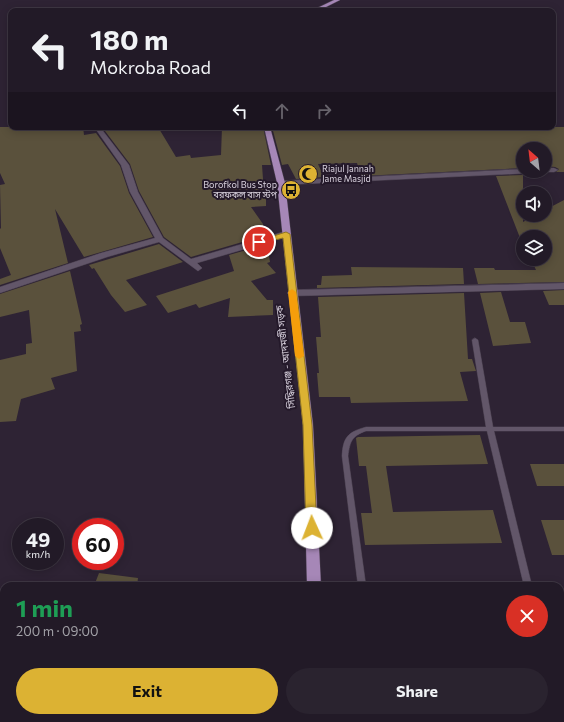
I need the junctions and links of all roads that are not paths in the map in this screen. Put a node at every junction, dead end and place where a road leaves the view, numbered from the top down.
1 (338, 0) edge
2 (321, 8) edge
3 (100, 130) edge
4 (268, 130) edge
5 (516, 172) edge
6 (281, 183) junction
7 (286, 234) junction
8 (160, 239) junction
9 (190, 262) junction
10 (198, 268) dead end
11 (0, 280) edge
12 (564, 286) edge
13 (2, 289) edge
14 (292, 293) junction
15 (475, 340) dead end
16 (564, 428) edge
17 (490, 429) junction
18 (314, 582) edge
19 (361, 582) edge
20 (527, 582) edge

1 - 2 main road
3 - 8 street
4 - 6 main road, সিদ্ধিরগঞ্জ - আদমজী সড়ক
5 - 6 street
6 - 7 main road, সিদ্ধিরগঞ্জ - আদমজী সড়ক
7 - 9 street
7 - 14 main road, সিদ্ধিরগঞ্জ - আদমজী সড়ক
8 - 9 street
8 - 13 street
9 - 10 street
11 - 13 street
12 - 14 street
14 - 18 main road, সিদ্ধিরগঞ্জ - আদমজী সড়ক
15 - 17 lane
16 - 17 lane
17 - 19 lane
17 - 20 lane

